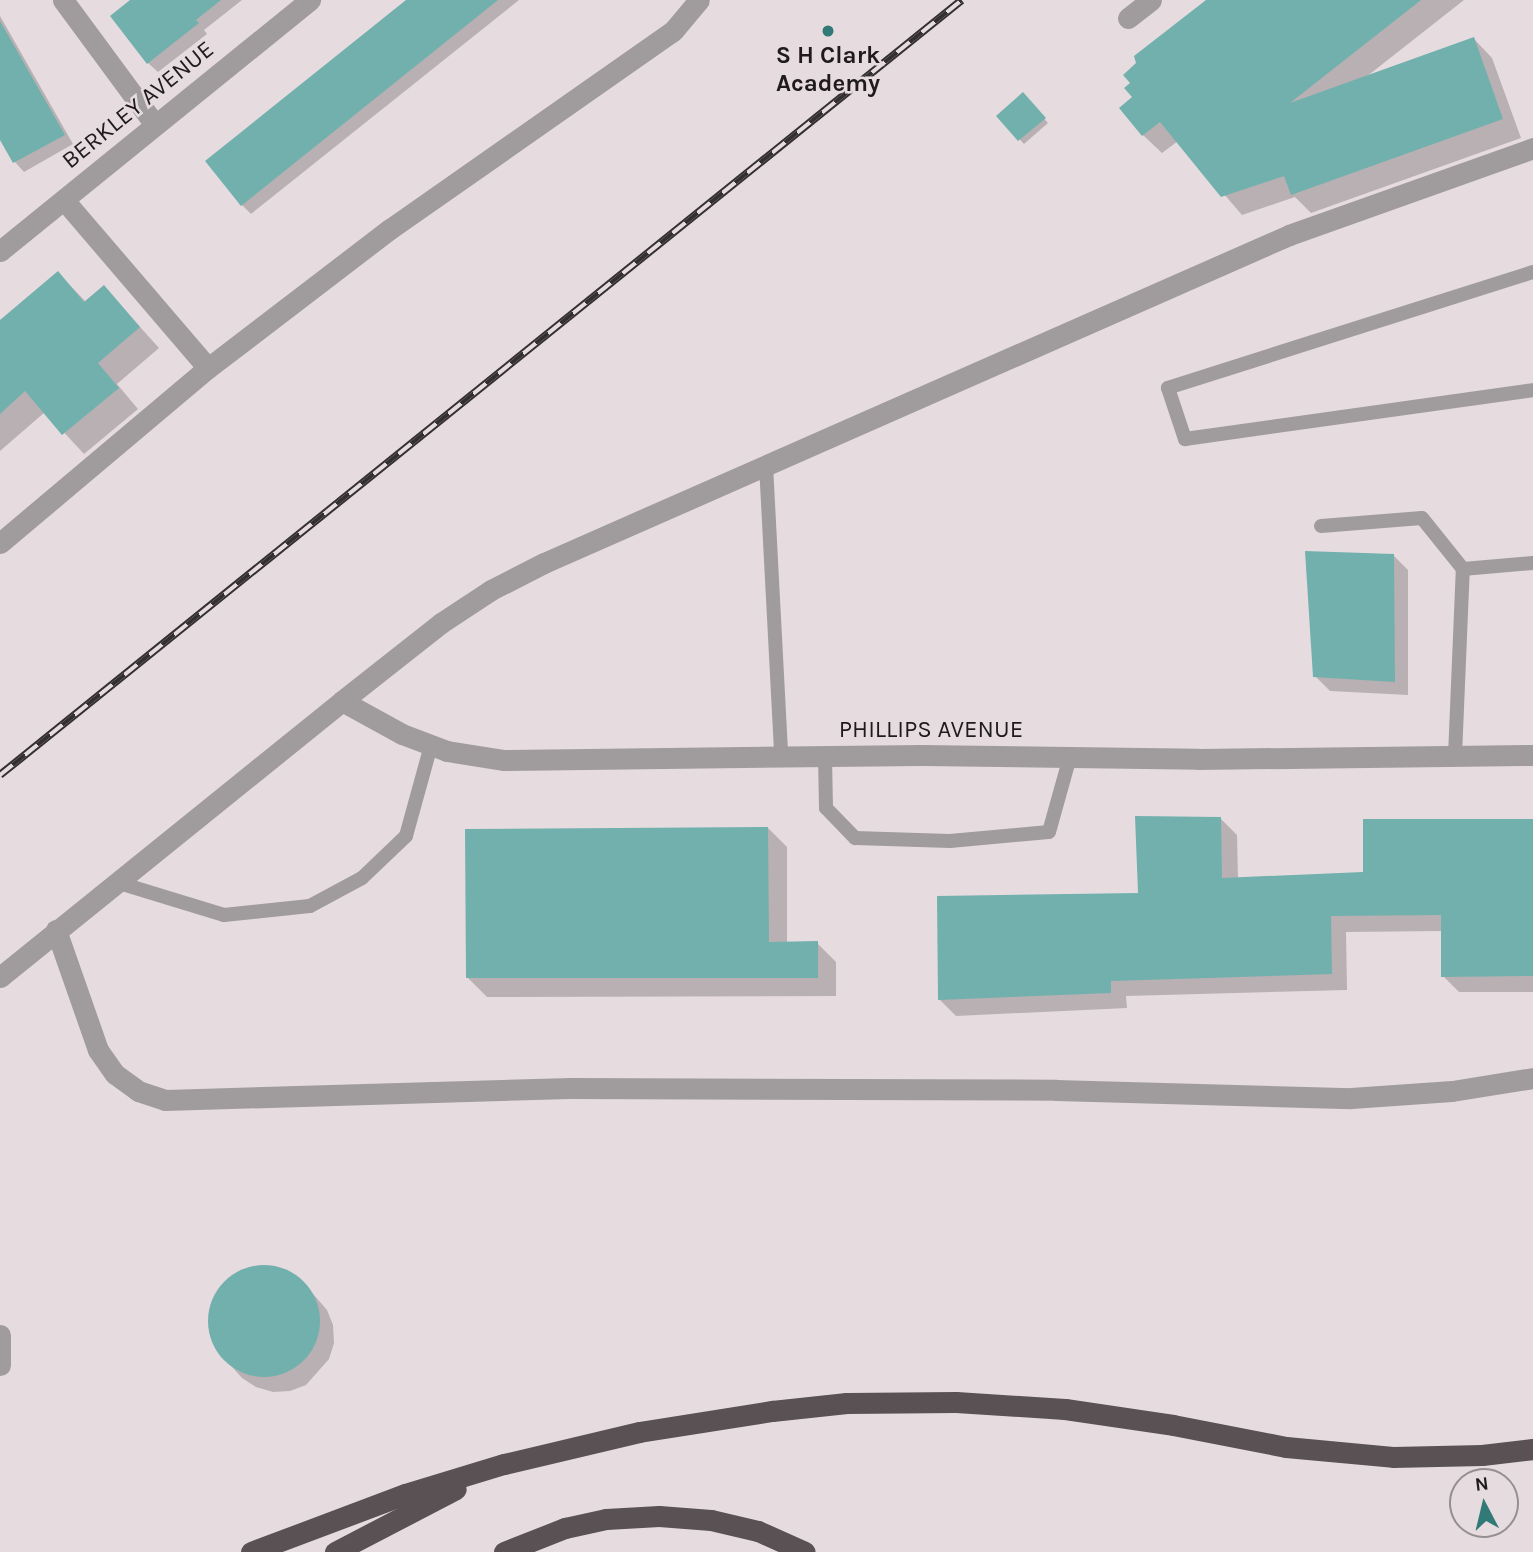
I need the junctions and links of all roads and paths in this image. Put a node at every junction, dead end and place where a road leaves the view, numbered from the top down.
1 (64, 0) edge
2 (310, 0) edge
3 (699, 0) edge
4 (1151, 0) edge
5 (1128, 18) dead end
6 (155, 125) junction
7 (1533, 148) edge
8 (64, 200) junction
9 (0, 251) edge
10 (1533, 272) edge
11 (208, 368) junction
12 (1533, 390) edge
13 (766, 465) junction
14 (1321, 526) dead end
15 (0, 543) edge
16 (1533, 563) edge
17 (1463, 569) junction
18 (342, 701) junction
19 (431, 745) junction
20 (1533, 755) edge
21 (781, 756) junction
22 (825, 756) junction
23 (1455, 756) junction
24 (1070, 757) junction
25 (116, 882) junction
26 (56, 930) junction
27 (0, 977) edge
28 (1533, 1078) edge
29 (0, 1335) edge
30 (0, 1366) edge
31 (1533, 1448) edge
32 (504, 1464) junction
33 (251, 1552) edge
34 (335, 1552) edge
35 (504, 1552) edge
36 (805, 1552) edge

1 - 6 street
2 - 6 street, BERKLEY AVENUE
3 - 11 street
4 - 5 street
6 - 8 street, BERKLEY AVENUE
7 - 13 street
8 - 9 street, BERKLEY AVENUE
8 - 11 street
10 - 12 lane
11 - 15 street
13 - 18 street
13 - 21 lane
14 - 17 lane
16 - 17 lane
17 - 23 lane
18 - 19 street, PHILLIPS AVENUE
18 - 25 street
19 - 21 street, PHILLIPS AVENUE
19 - 25 lane
20 - 23 street, PHILLIPS AVENUE
21 - 22 street, PHILLIPS AVENUE
22 - 24 street, PHILLIPS AVENUE
22 - 24 lane
23 - 24 street, PHILLIPS AVENUE
25 - 26 street
26 - 27 street
26 - 28 street
29 - 30 street
31 - 32 highway
32 - 33 highway
32 - 34 highway
35 - 36 highway

